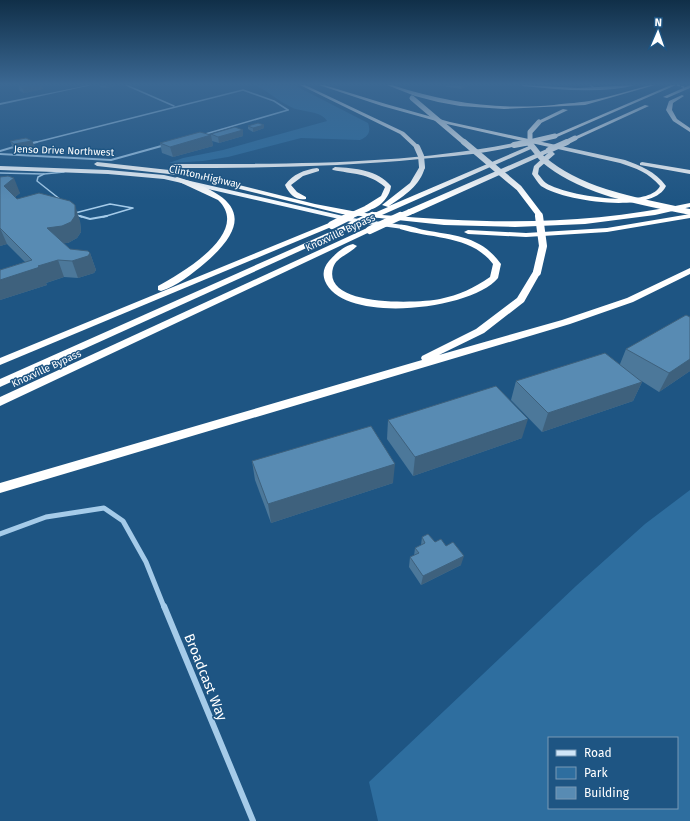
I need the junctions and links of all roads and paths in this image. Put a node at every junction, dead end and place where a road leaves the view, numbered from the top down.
1 (109, 123) edge
2 (241, 123) edge
3 (382, 123) edge
4 (442, 123) edge
5 (453, 123) edge
6 (474, 123) edge
7 (538, 123) edge
8 (586, 123) edge
9 (607, 123) edge
10 (680, 123) edge
11 (690, 130) edge
12 (196, 136) edge
13 (557, 136) junction
14 (166, 145) edge
15 (549, 150) junction
16 (572, 150) junction
17 (0, 152) edge
18 (624, 155) dead end
19 (639, 158) dead end
20 (0, 160) edge
21 (97, 164) junction
22 (690, 167) edge
23 (0, 168) edge
24 (81, 171) junction
25 (690, 172) edge
26 (0, 173) edge
27 (44, 174) junction
28 (177, 179) junction
29 (64, 202) edge
30 (690, 205) edge
31 (385, 209) junction
32 (690, 212) edge
33 (74, 213) joint
34 (353, 213) junction
35 (690, 216) edge
36 (403, 227) junction
37 (370, 230) junction
38 (690, 271) edge
39 (90, 324) junction
40 (0, 362) edge
41 (399, 371) junction
42 (0, 383) edge
43 (0, 402) edge
44 (0, 488) edge
45 (0, 534) edge
46 (252, 821) edge

1 - 17 street
2 - 12 street
3 - 31 highway, bridge
4 - 41 highway, bridge
5 - 16 highway
6 - 18 highway
7 - 32 highway, bridge
8 - 13 highway, Knoxville Bypass
9 - 15 highway, Knoxville Bypass, bridge
10 - 11 highway
13 - 21 highway, bridge
13 - 31 highway, Knoxville Bypass, bridge
14 - 17 street, Jenso Drive Northwest
15 - 16 highway
15 - 37 highway, Knoxville Bypass, bridge
16 - 25 highway
19 - 22 highway
20 - 21 highway
21 - 34 highway
23 - 24 highway, Clinton Highway
24 - 27 lane
24 - 28 highway, Clinton Highway
26 - 27 lane
27 - 29 lane
28 - 36 highway, Clinton Highway
28 - 39 highway
30 - 34 highway
31 - 42 highway, Knoxville Bypass, bridge
33 - 33 lane
34 - 39 highway, bridge
35 - 36 highway
36 - 37 highway
37 - 43 highway, Knoxville Bypass
38 - 41 highway
39 - 40 highway
41 - 44 highway
45 - 46 street, Broadcast Way

